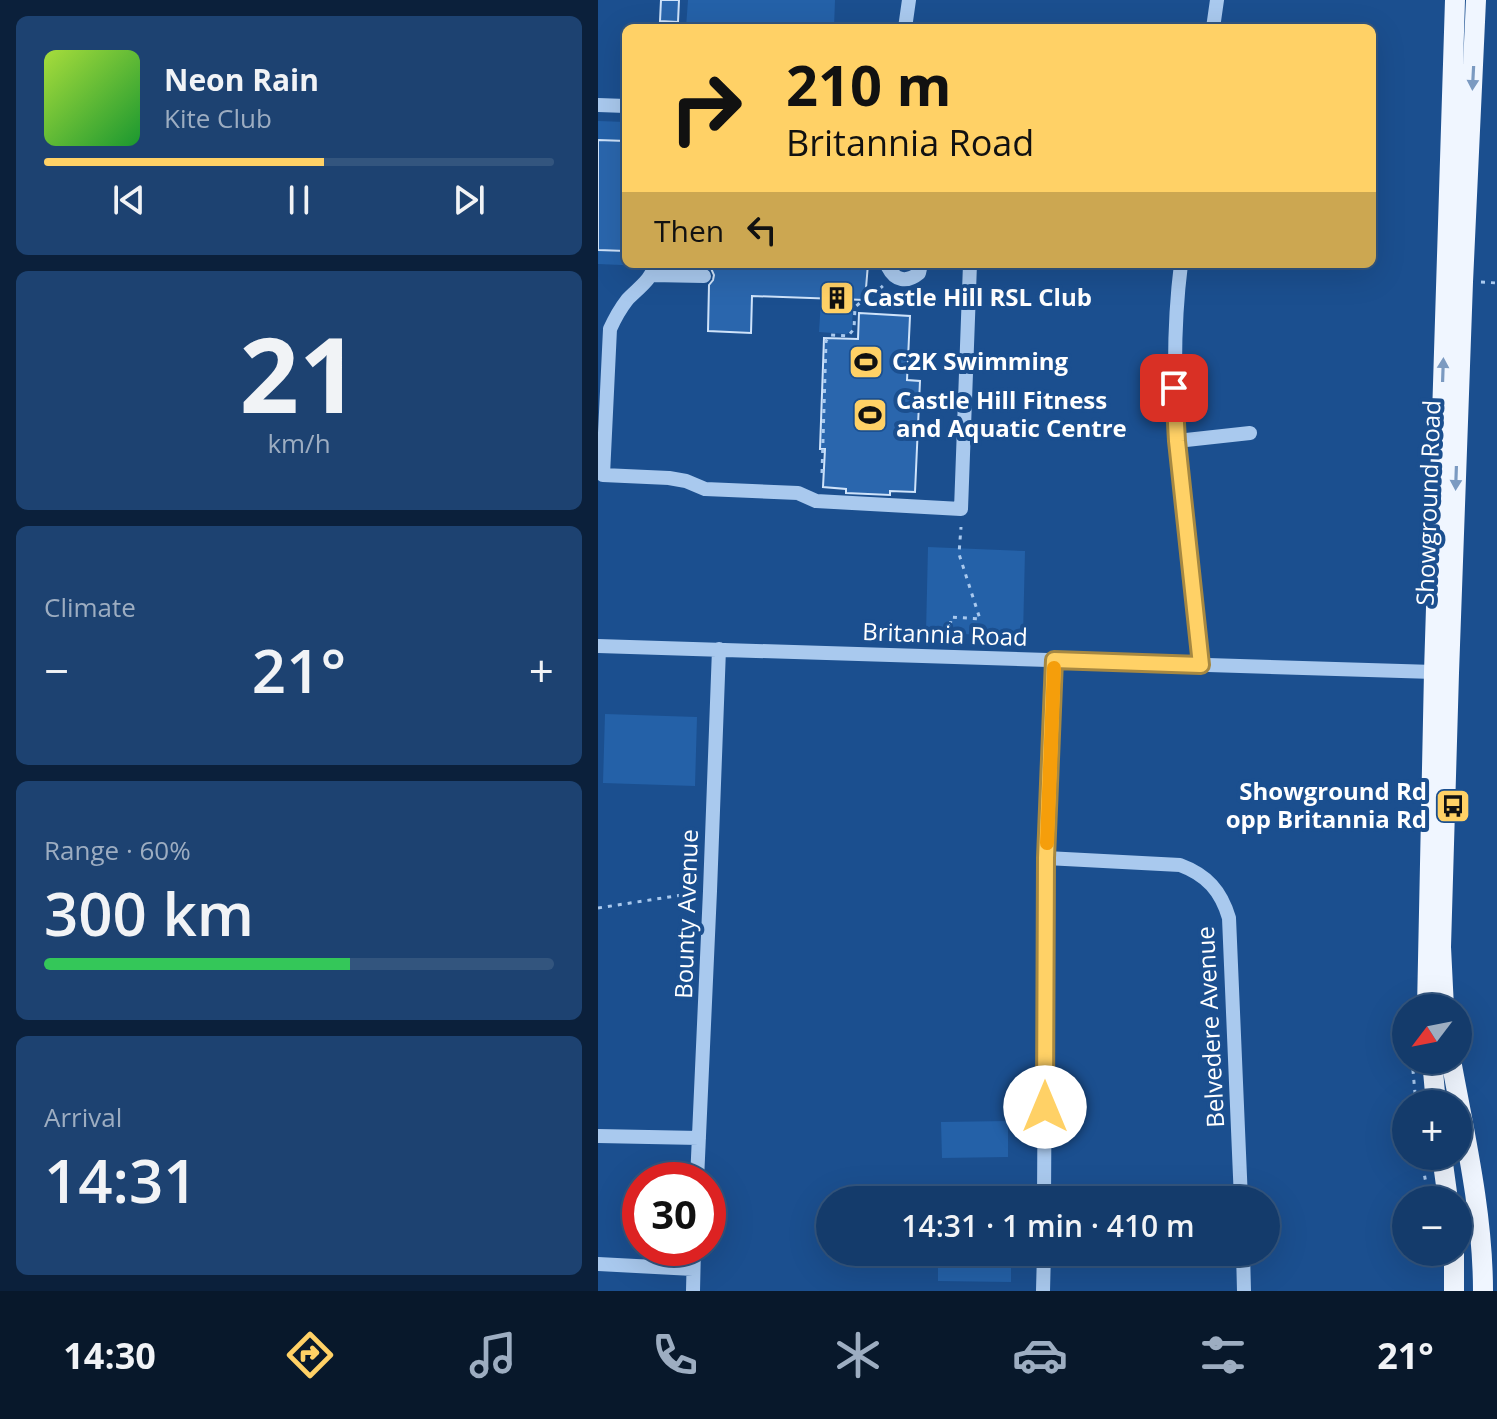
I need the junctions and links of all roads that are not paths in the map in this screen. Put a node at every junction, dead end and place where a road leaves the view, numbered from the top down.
1 (909, 0) edge
2 (1217, 0) edge
3 (1455, 0) edge
4 (1476, 0) edge
5 (906, 24) edge
6 (1214, 24) edge
7 (598, 105) edge
8 (622, 106) edge
9 (889, 268) edge
10 (920, 268) edge
11 (970, 268) edge
12 (1181, 268) edge
13 (653, 269) edge
14 (704, 276) dead end
15 (1250, 433) dead end
16 (1177, 441) junction
17 (598, 646) edge
18 (719, 649) junction
19 (1054, 660) junction
20 (1201, 665) junction
21 (1434, 672) junction
22 (1046, 858) junction
23 (1427, 994) edge
24 (1443, 994) edge
25 (1453, 1074) edge
26 (598, 1136) edge
27 (699, 1138) junction
28 (698, 1162) edge
29 (1044, 1186) edge
30 (1240, 1186) edge
31 (598, 1264) edge
32 (693, 1266) edge
33 (1044, 1266) edge
34 (1243, 1266) edge
35 (1454, 1266) edge
36 (693, 1269) junction
37 (693, 1291) edge
38 (1043, 1291) edge
39 (1244, 1291) edge
40 (1454, 1291) edge
41 (1483, 1291) edge

1 - 5 street
2 - 6 street
21 -> 3 main road, Showground Road
4 -> 24 main road, Showground Road
7 - 8 street
9 - 10 street
11 - 13 street
12 - 16 street
13 - 14 street
15 - 16 street
16 - 20 street
17 - 18 street, Britannia Road
18 - 19 street, Britannia Road
18 - 27 street, Bounty Avenue
19 - 20 street, Britannia Road
19 - 22 street
20 - 21 street, Britannia Road
21 - 23 main road, Showground Road
22 - 29 street
22 - 30 street, Belvedere Avenue
25 - 41 main road
26 - 27 street
27 - 28 street, Bounty Avenue
31 - 36 street
32 - 36 street
33 - 38 street
34 - 39 street
35 - 40 main road
36 - 37 street

